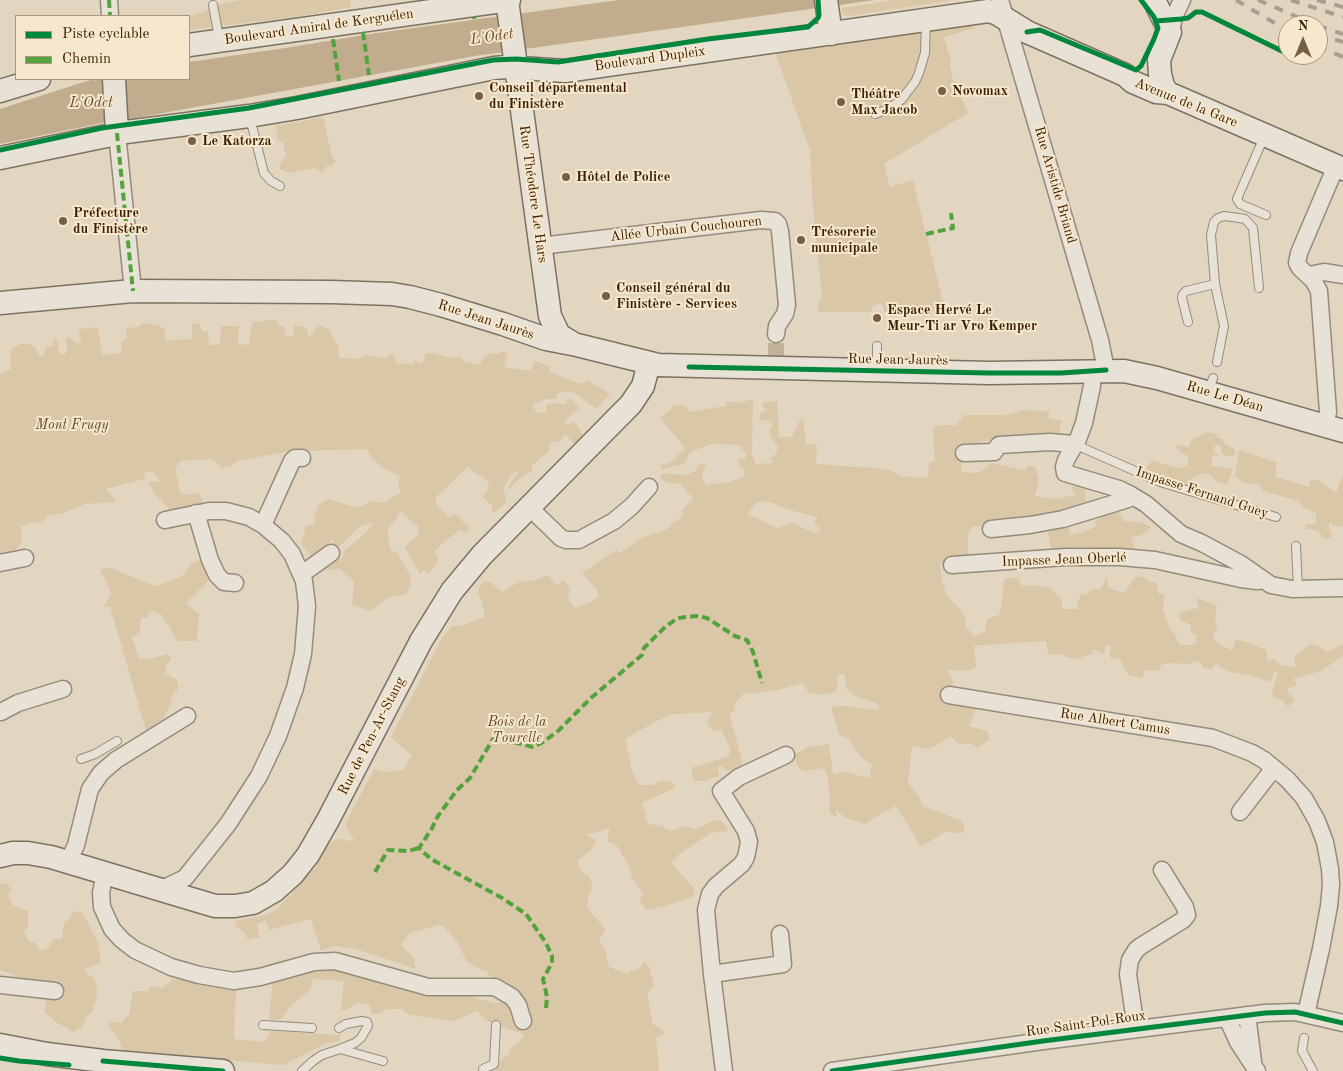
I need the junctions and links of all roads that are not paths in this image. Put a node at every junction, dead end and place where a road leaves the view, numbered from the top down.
1 (109, 0) edge
2 (1157, 0) edge
3 (1182, 0) edge
4 (508, 4) edge
5 (827, 4) edge
6 (213, 6) dead end
7 (1002, 9) edge
8 (110, 15) edge
9 (926, 20) junction
10 (1169, 27) junction
11 (831, 34) junction
12 (219, 41) junction
13 (190, 45) edge
14 (516, 59) junction
15 (1159, 60) junction
16 (1125, 75) junction
17 (36, 80) edge
18 (114, 80) edge
19 (0, 91) edge
20 (1168, 94) junction
21 (875, 114) dead end
22 (249, 116) junction
23 (117, 128) junction
24 (1265, 135) junction
25 (0, 158) edge
26 (1340, 167) edge
27 (280, 186) dead end
28 (1266, 215) dead end
29 (540, 246) junction
30 (1309, 275) junction
31 (1343, 275) edge
32 (1215, 284) junction
33 (1259, 288) dead end
34 (133, 291) junction
35 (0, 303) edge
36 (551, 320) junction
37 (1188, 322) dead end
38 (532, 334) junction
39 (776, 334) tunnel mouth
40 (577, 345) junction
41 (877, 346) dead end
42 (1217, 362) dead end
43 (649, 363) junction
44 (877, 370) junction
45 (1099, 371) junction
46 (1334, 428) edge
47 (1074, 444) junction
48 (964, 453) dead end
49 (302, 458) dead end
50 (649, 487) dead end
51 (1131, 495) junction
52 (530, 508) junction
53 (196, 513) junction
54 (1276, 517) dead end
55 (165, 520) dead end
56 (263, 525) junction
57 (991, 529) dead end
58 (1296, 546) dead end
59 (331, 553) dead end
60 (24, 558) dead end
61 (0, 563) edge
62 (952, 565) dead end
63 (302, 574) junction
64 (1264, 580) junction
65 (236, 584) dead end
66 (1343, 588) edge
67 (1298, 589) junction
68 (63, 689) dead end
69 (949, 695) dead end
70 (0, 711) edge
71 (187, 716) dead end
72 (117, 741) dead end
73 (786, 755) dead end
74 (81, 759) dead end
75 (1274, 768) junction
76 (1240, 812) dead end
77 (0, 856) edge
78 (68, 862) junction
79 (1162, 870) dead end
80 (105, 872) junction
81 (185, 878) junction
82 (160, 890) junction
83 (196, 901) junction
84 (780, 934) dead end
85 (712, 974) junction
86 (0, 985) edge
87 (54, 991) dead end
88 (1306, 1014) junction
89 (1247, 1015) junction
90 (1227, 1018) junction
91 (523, 1021) dead end
92 (1343, 1023) edge
93 (262, 1024) dead end
94 (496, 1025) dead end
95 (312, 1028) dead end
96 (339, 1028) dead end
97 (1136, 1029) junction
98 (1304, 1038) dead end
99 (0, 1045) edge
100 (340, 1049) junction
101 (0, 1058) edge
102 (103, 1061) junction
103 (383, 1061) dead end
104 (1255, 1068) edge
105 (483, 1069) dead end
106 (867, 1069) edge
107 (223, 1071) edge
108 (302, 1071) edge
109 (724, 1071) edge
110 (832, 1071) edge
111 (1313, 1071) edge

1 - 8 street
2 - 10 street
3 - 10 street
4 - 12 street, Boulevard Amiral de Kerguélen
4 - 14 street, Rue Théodore Le Hars
5 - 11 street
6 - 12 lane
7 - 9 street, Boulevard Dupleix
7 - 16 street, Avenue de la Gare
7 - 45 street, Rue Aristide Briand
9 - 11 street, Boulevard Dupleix
9 - 21 lane
10 - 15 street
11 - 14 street, Boulevard Dupleix
12 - 13 street, Boulevard Amiral de Kerguélen
14 - 22 street, Boulevard Dupleix
14 - 29 street, Rue Théodore Le Hars
15 - 16 street
15 - 20 street
16 - 20 street, Avenue de la Gare
17 - 19 street
18 - 23 street
20 - 24 street, Avenue de la Gare
22 - 23 street, Boulevard Dupleix
22 - 27 lane
23 - 25 street, Boulevard Dupleix
23 - 34 street
24 - 26 street, Avenue de la Gare
24 - 28 lane
26 - 30 street
29 - 36 street, Rue Théodore Le Hars
29 - 39 street, Allée Urbain Couchouren
30 - 31 street
30 - 46 street
32 - 33 lane
32 - 37 lane
32 - 42 lane
34 - 35 street, Rue Jean Jaurès
34 - 38 street, Rue Jean Jaurès
36 - 38 street
36 - 40 street, Rue Théodore Le Hars
38 - 40 street, Rue Jean Jaurès
40 - 43 street, Rue Jean Jaurès
41 - 44 lane
43 - 44 street, Rue Jean Jaurès
43 - 52 street, Rue de Pen-Ar-Stang
44 - 45 street, Rue Jean Jaurès
45 - 46 street, Rue Le Déan
45 - 47 street, Rue Aristide Briand
47 - 48 street
47 - 51 street, Rue Aristide Briand
47 - 54 lane, Impasse Fernand Guey
49 - 56 street
50 - 52 street
51 - 57 street
51 - 64 street
52 - 83 street, Rue de Pen-Ar-Stang
53 - 55 street
53 - 56 street
53 - 65 street
56 - 63 street
58 - 67 lane
59 - 63 street
60 - 61 street
62 - 64 street, Impasse Jean Oberlé
63 - 81 street
64 - 67 street
66 - 67 street
68 - 70 street
69 - 75 street, Rue Albert Camus
71 - 78 street
72 - 74 lane
73 - 85 street
75 - 76 street
75 - 88 street, Rue Albert Camus
77 - 78 street, Rue de Pen-Ar-Stang
78 - 80 street, Rue de Pen-Ar-Stang
79 - 97 street
80 - 82 street, Rue de Pen-Ar-Stang
80 - 91 street
81 - 82 street
81 - 83 street
82 - 83 street, Rue de Pen-Ar-Stang
84 - 85 street
85 - 109 street
86 - 87 street
88 - 89 street, Rue Saint-Pol-Roux
88 - 92 street, Rue Saint-Pol-Roux
89 - 90 street, Rue Saint-Pol-Roux
89 - 104 street
90 - 97 street, Rue Saint-Pol-Roux
90 - 104 street
93 - 95 lane
94 - 105 lane
96 - 100 lane
97 - 106 street, Rue Saint-Pol-Roux
98 - 111 lane
99 - 102 street
100 - 103 lane
100 - 108 lane
101 - 102 street
102 - 107 street
106 - 110 street, Rue Saint-Pol-Roux

